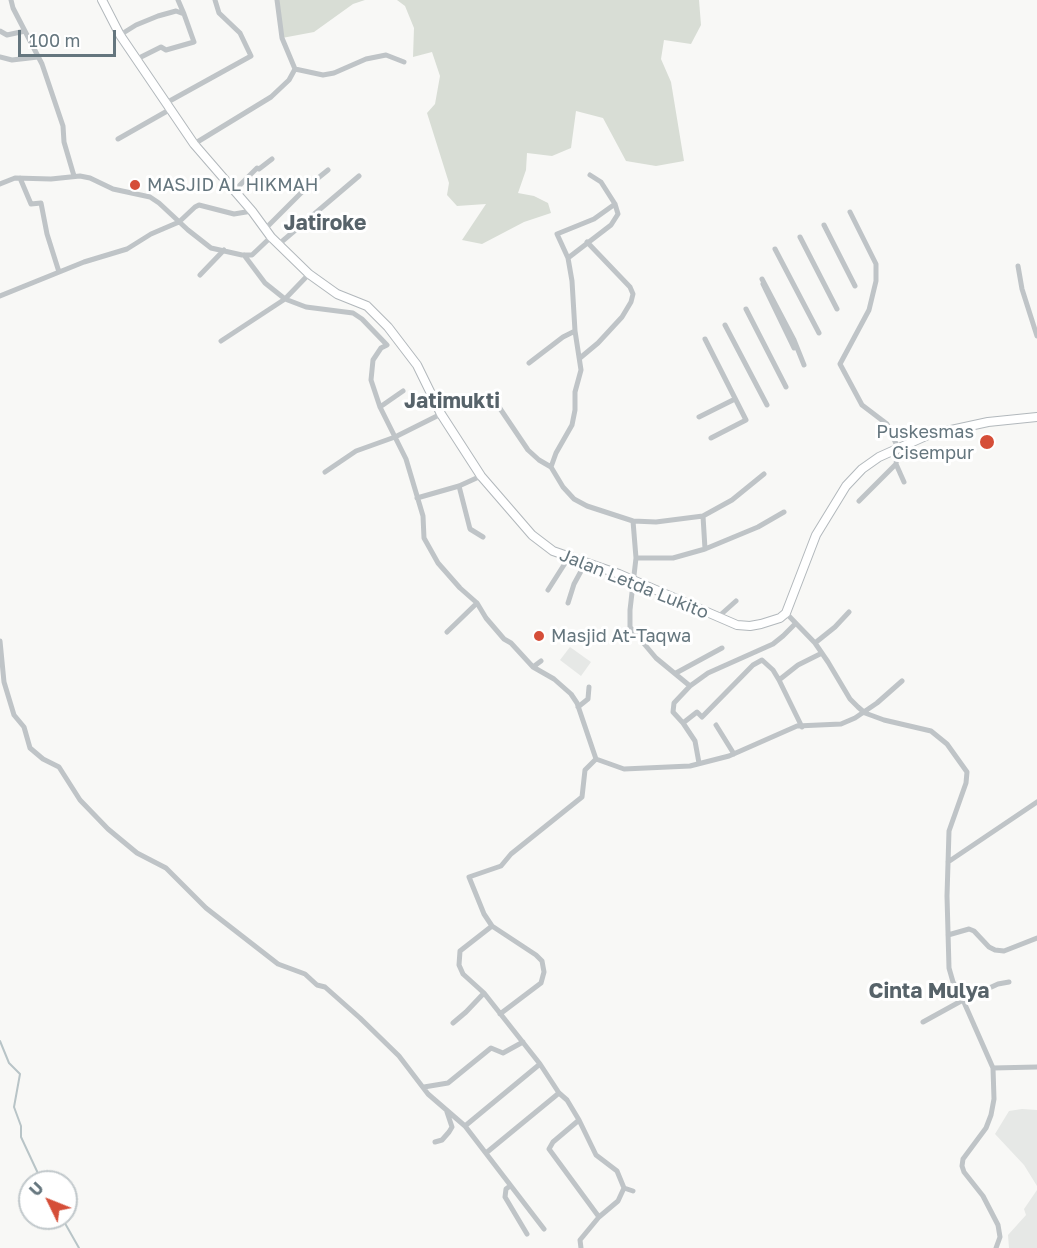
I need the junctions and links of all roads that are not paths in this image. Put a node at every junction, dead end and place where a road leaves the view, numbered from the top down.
1 (11, 0) edge
2 (102, 0) edge
3 (178, 0) edge
4 (215, 0) edge
5 (277, 0) edge
6 (184, 14) junction
7 (25, 31) junction
8 (0, 32) edge
9 (120, 35) junction
10 (0, 57) edge
11 (38, 57) junction
12 (137, 59) junction
13 (404, 62) dead end
14 (295, 69) junction
15 (167, 107) junction
16 (118, 139) dead end
17 (194, 144) junction
18 (272, 159) dead end
19 (328, 170) dead end
20 (590, 175) dead end
21 (74, 176) junction
22 (359, 176) dead end
23 (20, 178) junction
24 (0, 184) edge
25 (234, 192) junction
26 (615, 204) junction
27 (252, 211) junction
28 (850, 212) dead end
29 (179, 222) junction
30 (824, 225) dead end
31 (265, 229) junction
32 (271, 237) junction
33 (800, 237) dead end
34 (587, 242) junction
35 (279, 244) junction
36 (776, 249) dead end
37 (224, 250) junction
38 (244, 255) junction
39 (568, 258) junction
40 (1018, 266) dead end
41 (59, 272) junction
42 (309, 274) junction
43 (200, 275) dead end
44 (855, 286) dead end
45 (0, 296) edge
46 (285, 300) junction
47 (1037, 308) edge
48 (746, 309) dead end
49 (837, 309) dead end
50 (1029, 311) junction
51 (724, 325) dead end
52 (575, 331) junction
53 (819, 333) dead end
54 (395, 336) junction
55 (1037, 336) edge
56 (705, 339) dead end
57 (221, 341) dead end
58 (387, 345) junction
59 (798, 353) junction
60 (580, 358) junction
61 (529, 363) dead end
62 (804, 365) dead end
63 (786, 387) dead end
64 (403, 391) dead end
65 (495, 397) dead end
66 (735, 399) junction
67 (767, 405) dead end
68 (380, 407) junction
69 (441, 414) junction
70 (699, 417) dead end
71 (1037, 417) edge
72 (395, 437) junction
73 (711, 438) dead end
74 (897, 448) junction
75 (896, 464) junction
76 (551, 467) junction
77 (325, 472) dead end
78 (764, 474) dead end
79 (481, 476) junction
80 (904, 482) dead end
81 (459, 486) junction
82 (417, 498) junction
83 (859, 501) dead end
84 (784, 512) dead end
85 (704, 516) junction
86 (633, 521) junction
87 (483, 537) dead end
88 (705, 549) junction
89 (569, 557) junction
90 (636, 558) junction
91 (586, 562) junction
92 (634, 579) junction
93 (548, 590) dead end
94 (736, 602) dead end
95 (477, 603) junction
96 (568, 603) dead end
97 (849, 612) dead end
98 (786, 613) junction
99 (717, 618) junction
100 (795, 624) junction
101 (447, 632) dead end
102 (0, 641) edge
103 (815, 644) junction
104 (722, 648) dead end
105 (822, 653) junction
106 (541, 661) dead end
107 (533, 667) junction
108 (676, 673) junction
109 (779, 680) junction
110 (902, 681) dead end
111 (690, 686) junction
112 (589, 687) dead end
113 (578, 707) junction
114 (865, 712) junction
115 (684, 723) junction
116 (716, 725) dead end
117 (802, 727) junction
118 (734, 754) junction
119 (596, 759) junction
120 (699, 763) junction
121 (1037, 802) edge
122 (948, 862) junction
123 (492, 927) junction
124 (948, 935) junction
125 (1037, 938) edge
126 (1008, 982) dead end
127 (484, 993) junction
128 (963, 1000) junction
129 (500, 1014) junction
130 (923, 1022) dead end
131 (453, 1023) dead end
132 (523, 1042) junction
133 (540, 1064) junction
134 (1037, 1067) edge
135 (993, 1068) junction
136 (424, 1087) junction
137 (560, 1093) junction
138 (447, 1112) junction
139 (579, 1120) junction
140 (465, 1125) junction
141 (435, 1142) dead end
142 (486, 1153) junction
143 (510, 1186) junction
144 (624, 1188) junction
145 (633, 1191) dead end
146 (599, 1217) junction
147 (544, 1229) dead end
148 (526, 1234) dead end
149 (581, 1248) edge
150 (996, 1248) edge

1 - 7 street
2 - 9 street, Jalan Letda Lukito
3 - 6 street
4 - 15 street
5 - 14 street
6 - 9 street
6 - 12 street
7 - 8 street
7 - 11 street
9 - 12 street, Jalan Letda Lukito
10 - 11 street
11 - 21 street
12 - 15 street, Jalan Letda Lukito
13 - 14 street
14 - 17 street
15 - 16 street
15 - 17 street, Jalan Letda Lukito
17 - 25 street, Jalan Letda Lukito
18 - 25 street
19 - 31 street
20 - 26 street
21 - 23 street
21 - 29 street
22 - 35 street
23 - 24 street
23 - 41 street
25 - 27 street, Jalan Letda Lukito
26 - 34 street
26 - 39 street
27 - 29 street
27 - 31 street, Jalan Letda Lukito
28 - 74 street
29 - 37 street
29 - 41 street
30 - 44 street
31 - 32 street, Jalan Letda Lukito
32 - 35 street, Jalan Letda Lukito
32 - 38 street
33 - 49 street
34 - 39 street
34 - 60 street
35 - 42 street, Jalan Letda Lukito
36 - 53 street
37 - 38 street
37 - 43 street
38 - 46 street
39 - 52 street
40 - 50 street
41 - 45 street
42 - 46 street
42 - 54 street, Jalan Letda Lukito
46 - 57 street
46 - 58 street
47 - 50 street
48 - 63 street
50 - 55 street
51 - 67 street
52 - 60 street
52 - 61 street
54 - 58 street
54 - 69 street, Jalan Letda Lukito
56 - 66 street
58 - 68 street
59 - 59 street
59 - 62 street
60 - 76 street
64 - 68 street
65 - 76 street
66 - 70 street
66 - 73 street
68 - 72 street
69 - 72 street
69 - 79 street, Jalan Letda Lukito
71 - 74 street
72 - 77 street
72 - 82 street
74 - 75 street
74 - 98 street
75 - 80 street
75 - 83 street
76 - 86 street
78 - 85 street
79 - 81 street
79 - 89 street, Jalan Letda Lukito
81 - 82 street
81 - 87 street
82 - 95 street
84 - 88 street
85 - 86 street
85 - 88 street
86 - 90 street
88 - 90 street
89 - 91 street, Jalan Letda Lukito
89 - 93 street
90 - 92 street
91 - 92 street, Jalan Letda Lukito
91 - 96 street
92 - 99 street, Jalan Letda Lukito
92 - 108 street
94 - 99 street
95 - 101 street
95 - 107 street
97 - 103 street
98 - 99 street, Jalan Letda Lukito
98 - 100 street
100 - 103 street
100 - 111 street
102 - 136 street
103 - 105 street
104 - 108 street
105 - 109 street
105 - 114 street
106 - 107 street
107 - 113 street
108 - 111 street
109 - 115 street
109 - 117 street
110 - 114 street
111 - 115 street
112 - 113 street
113 - 119 street
114 - 117 street
114 - 122 street
115 - 120 street
116 - 118 street
117 - 118 street
118 - 120 street
119 - 120 street
119 - 123 street
121 - 122 street
122 - 124 street
123 - 127 street
123 - 129 street
124 - 125 street
124 - 128 street
126 - 128 street
127 - 129 street
127 - 131 street
128 - 130 street
128 - 135 street
129 - 132 street
132 - 133 street
132 - 136 street
133 - 137 street
133 - 140 street
134 - 135 street
135 - 150 street
136 - 138 street
137 - 139 street
137 - 142 street
138 - 140 street
138 - 141 street
139 - 144 street
139 - 146 street
140 - 142 street
142 - 143 street
143 - 147 street
143 - 148 street
144 - 145 street
144 - 146 street
146 - 149 street

